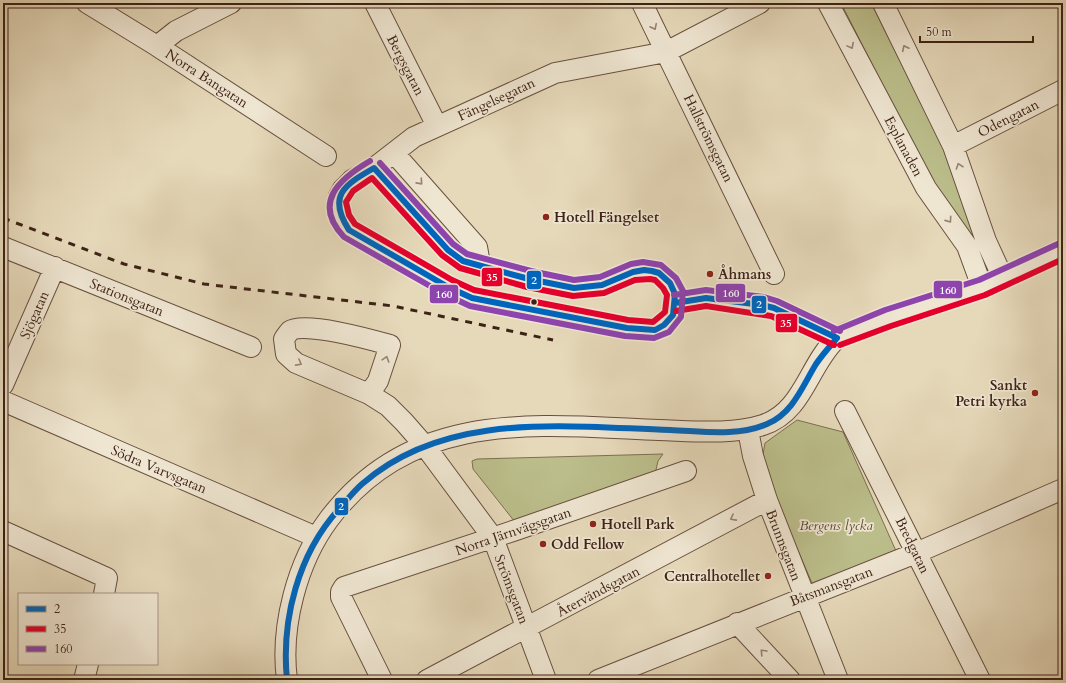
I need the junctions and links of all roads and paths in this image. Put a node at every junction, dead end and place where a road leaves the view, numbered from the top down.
1 (87, 3) edge
2 (231, 3) edge
3 (375, 3) edge
4 (642, 3) edge
5 (760, 3) edge
6 (828, 3) edge
7 (883, 3) edge
8 (157, 46) junction
9 (666, 52) junction
10 (1063, 90) edge
11 (436, 126) junction
12 (953, 146) junction
13 (394, 153) junction
14 (326, 156) dead end
15 (374, 168) junction
16 (3, 247) edge
17 (1063, 250) edge
18 (480, 264) junction
19 (55, 267) junction
20 (774, 274) dead end
21 (1003, 278) junction
22 (982, 287) junction
23 (675, 303) junction
24 (838, 338) junction
25 (251, 347) dead end
26 (3, 385) edge
27 (369, 394) junction
28 (3, 401) edge
29 (845, 411) dead end
30 (748, 430) junction
31 (424, 446) junction
32 (686, 471) dead end
33 (1063, 489) edge
34 (767, 500) junction
35 (3, 531) edge
36 (316, 537) junction
37 (492, 538) junction
38 (916, 552) junction
39 (105, 586) edge
40 (804, 596) junction
41 (737, 623) junction
42 (527, 629) junction
43 (88, 665) edge
44 (84, 680) edge
45 (288, 680) edge
46 (382, 680) edge
47 (427, 680) edge
48 (546, 680) edge
49 (598, 680) edge
50 (790, 680) edge
51 (838, 680) edge
52 (980, 680) edge

1 - 8 street, Norra Bangatan
2 - 8 street
3 - 11 street, Bergsgatan
4 -> 9 street, Hallströmsgatan
5 - 9 street, Fängelsegatan
6 -> 22 street, Esplanaden
12 -> 7 street
8 - 14 street, Norra Bangatan
9 - 11 street, Fängelsegatan
9 - 20 street, Hallströmsgatan
10 - 12 street, Odengatan
11 - 13 street, Fängelsegatan
21 -> 12 street
13 - 15 street, Fängelsegatan
13 -> 18 street
15 - 18 street
15 - 23 street, Fängelsegatan
16 - 19 street, Stationsgatan
17 - 21 street
18 - 23 street
19 - 25 street, Stationsgatan
19 - 26 street, Sjögatan
21 - 22 street
22 - 24 street
23 - 24 street
24 - 30 street
27 -> 27 street
27 - 31 street
28 - 36 street, Södra Varvsgatan
29 - 38 street, Bredgatan
30 - 31 street
30 - 34 street, Brunnsgatan
31 - 36 street
31 - 37 street, Strömsgatan
32 - 37 street, Norra Järnvägsgatan
33 - 38 street, Båtsmansgatan
34 - 40 street, Brunnsgatan
34 -> 42 street, Återvändsgatan
35 - 39 street
36 - 45 street
37 - 42 street, Strömsgatan
37 - 46 street, Norra Järnvägsgatan
38 - 40 street, Båtsmansgatan
38 - 52 street, Bredgatan
40 - 41 street, Båtsmansgatan
40 - 51 street, Brunnsgatan
41 - 49 street, Båtsmansgatan
50 -> 41 street
42 - 47 street, Återvändsgatan
42 - 48 street, Strömsgatan
43 - 44 street

